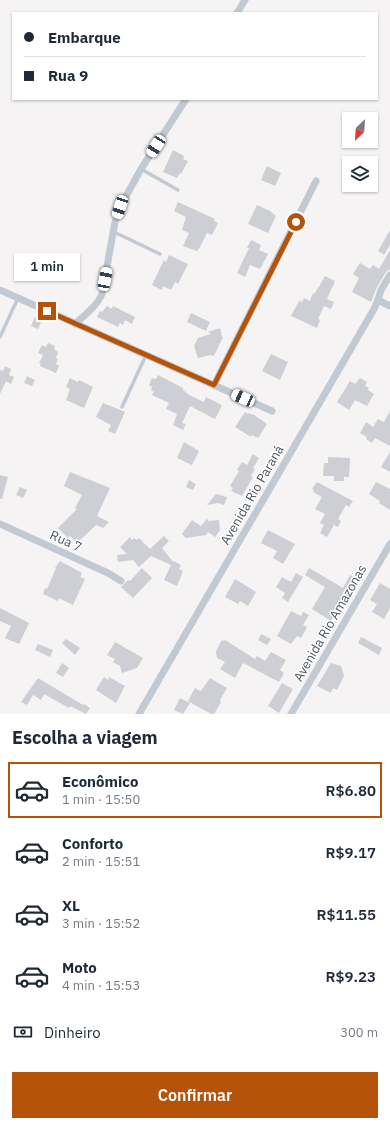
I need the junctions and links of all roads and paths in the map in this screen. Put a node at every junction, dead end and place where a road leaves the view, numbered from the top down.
1 (245, 0) edge
2 (238, 12) edge
3 (185, 100) edge
4 (141, 170) junction
5 (316, 181) dead end
6 (178, 190) dead end
7 (114, 232) junction
8 (160, 254) dead end
9 (390, 276) edge
10 (0, 290) edge
11 (18, 298) junction
12 (378, 300) junction
13 (390, 306) edge
14 (75, 324) junction
15 (0, 337) edge
16 (146, 355) junction
17 (214, 385) junction
18 (122, 407) dead end
19 (272, 411) dead end
20 (0, 524) edge
21 (390, 544) edge
22 (121, 581) dead end
23 (139, 714) edge
24 (291, 714) edge

1 - 2 street
3 - 4 street
4 - 6 lane
4 - 7 street
5 - 17 street
7 - 8 lane
7 - 14 street
9 - 12 street, Avenida Rio Paraná
10 - 11 street
11 - 14 street
11 - 15 lane
12 - 13 street
12 - 23 street, Avenida Rio Paraná
14 - 16 street
16 - 17 street
16 - 18 lane
17 - 19 street
20 - 22 street, Rua 7
21 - 24 street, Avenida Rio Amazonas

